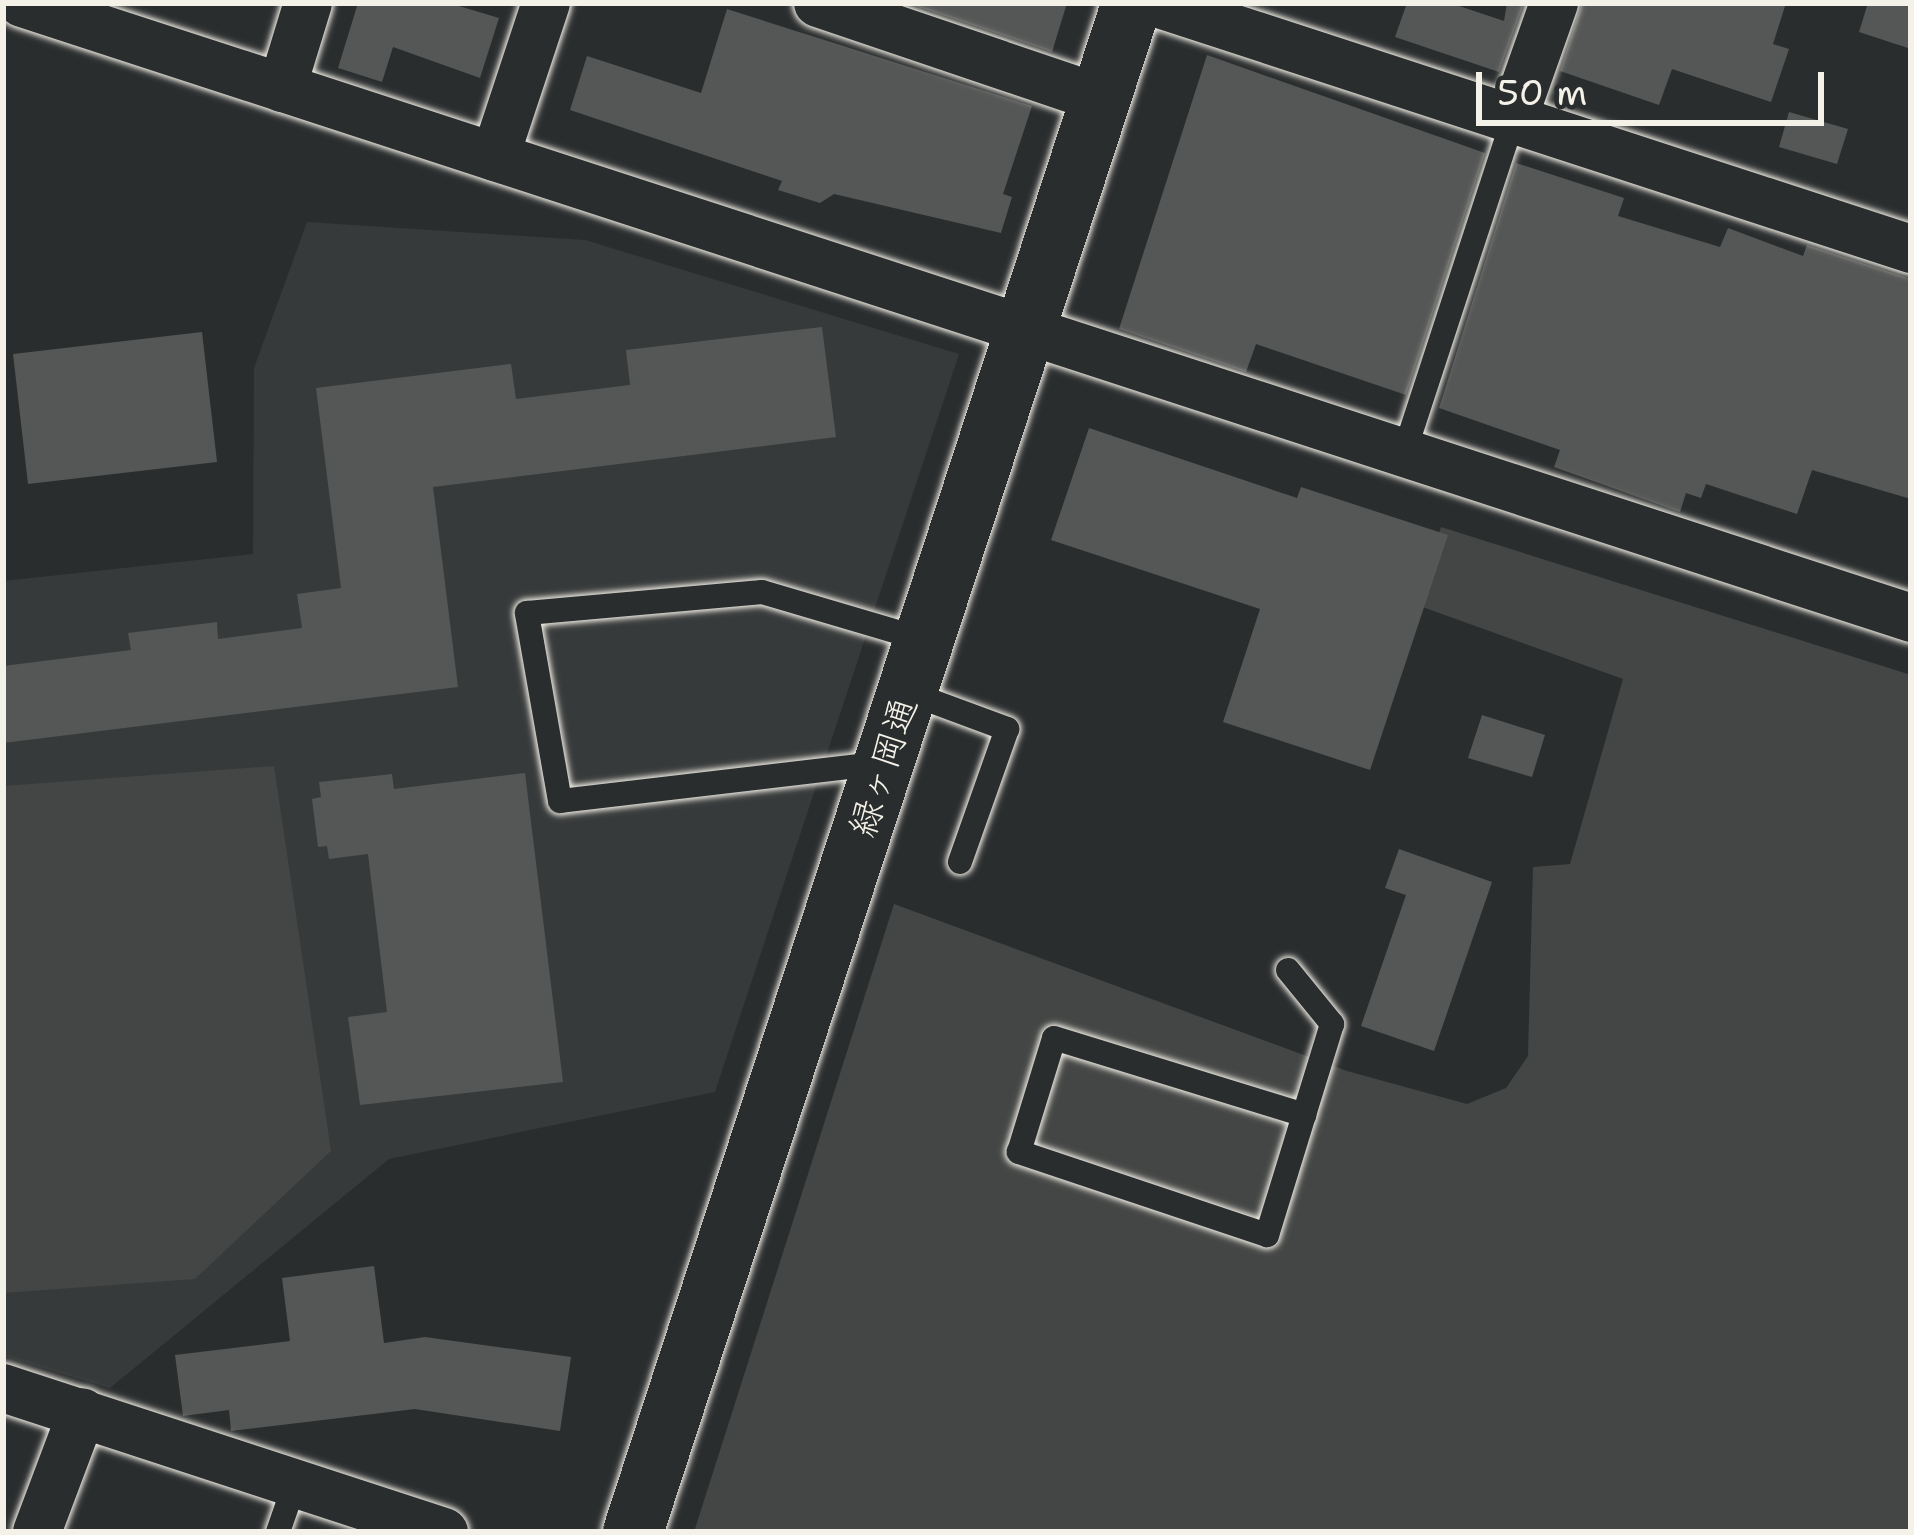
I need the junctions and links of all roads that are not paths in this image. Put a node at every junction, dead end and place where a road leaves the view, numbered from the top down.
1 (308, 3) edge
2 (546, 3) edge
3 (818, 3) edge
4 (1132, 3) edge
5 (1156, 3) edge
6 (1554, 3) edge
7 (48, 7) edge
8 (282, 88) junction
9 (1101, 98) junction
10 (1514, 119) junction
11 (496, 157) junction
12 (1911, 249) edge
13 (1025, 330) junction
14 (1404, 453) junction
15 (1911, 618) edge
16 (916, 666) junction
17 (884, 763) junction
18 (960, 862) dead end
19 (1288, 970) dead end
20 (1304, 1115) junction
21 (3, 1388) edge
22 (82, 1412) junction
23 (295, 1483) junction
24 (37, 1532) edge
25 (278, 1532) edge
26 (444, 1532) edge
27 (633, 1532) edge

1 - 8 street
2 - 11 street
3 - 9 street
4 - 9 street, 緑ヶ岡通
5 - 10 street
6 - 10 street
7 - 8 street
8 - 11 street
9 - 13 street, 緑ヶ岡通
10 - 12 street
10 - 14 lane
11 - 13 street
13 - 14 street
13 - 16 street, 緑ヶ岡通
14 - 15 street
16 - 17 street, 緑ヶ岡通
16 - 17 lane
16 - 18 lane
17 - 27 street, 緑ヶ岡通
19 - 20 lane
20 - 20 lane
21 - 22 street
22 - 23 street
22 - 24 street
23 - 25 lane
23 - 26 street

